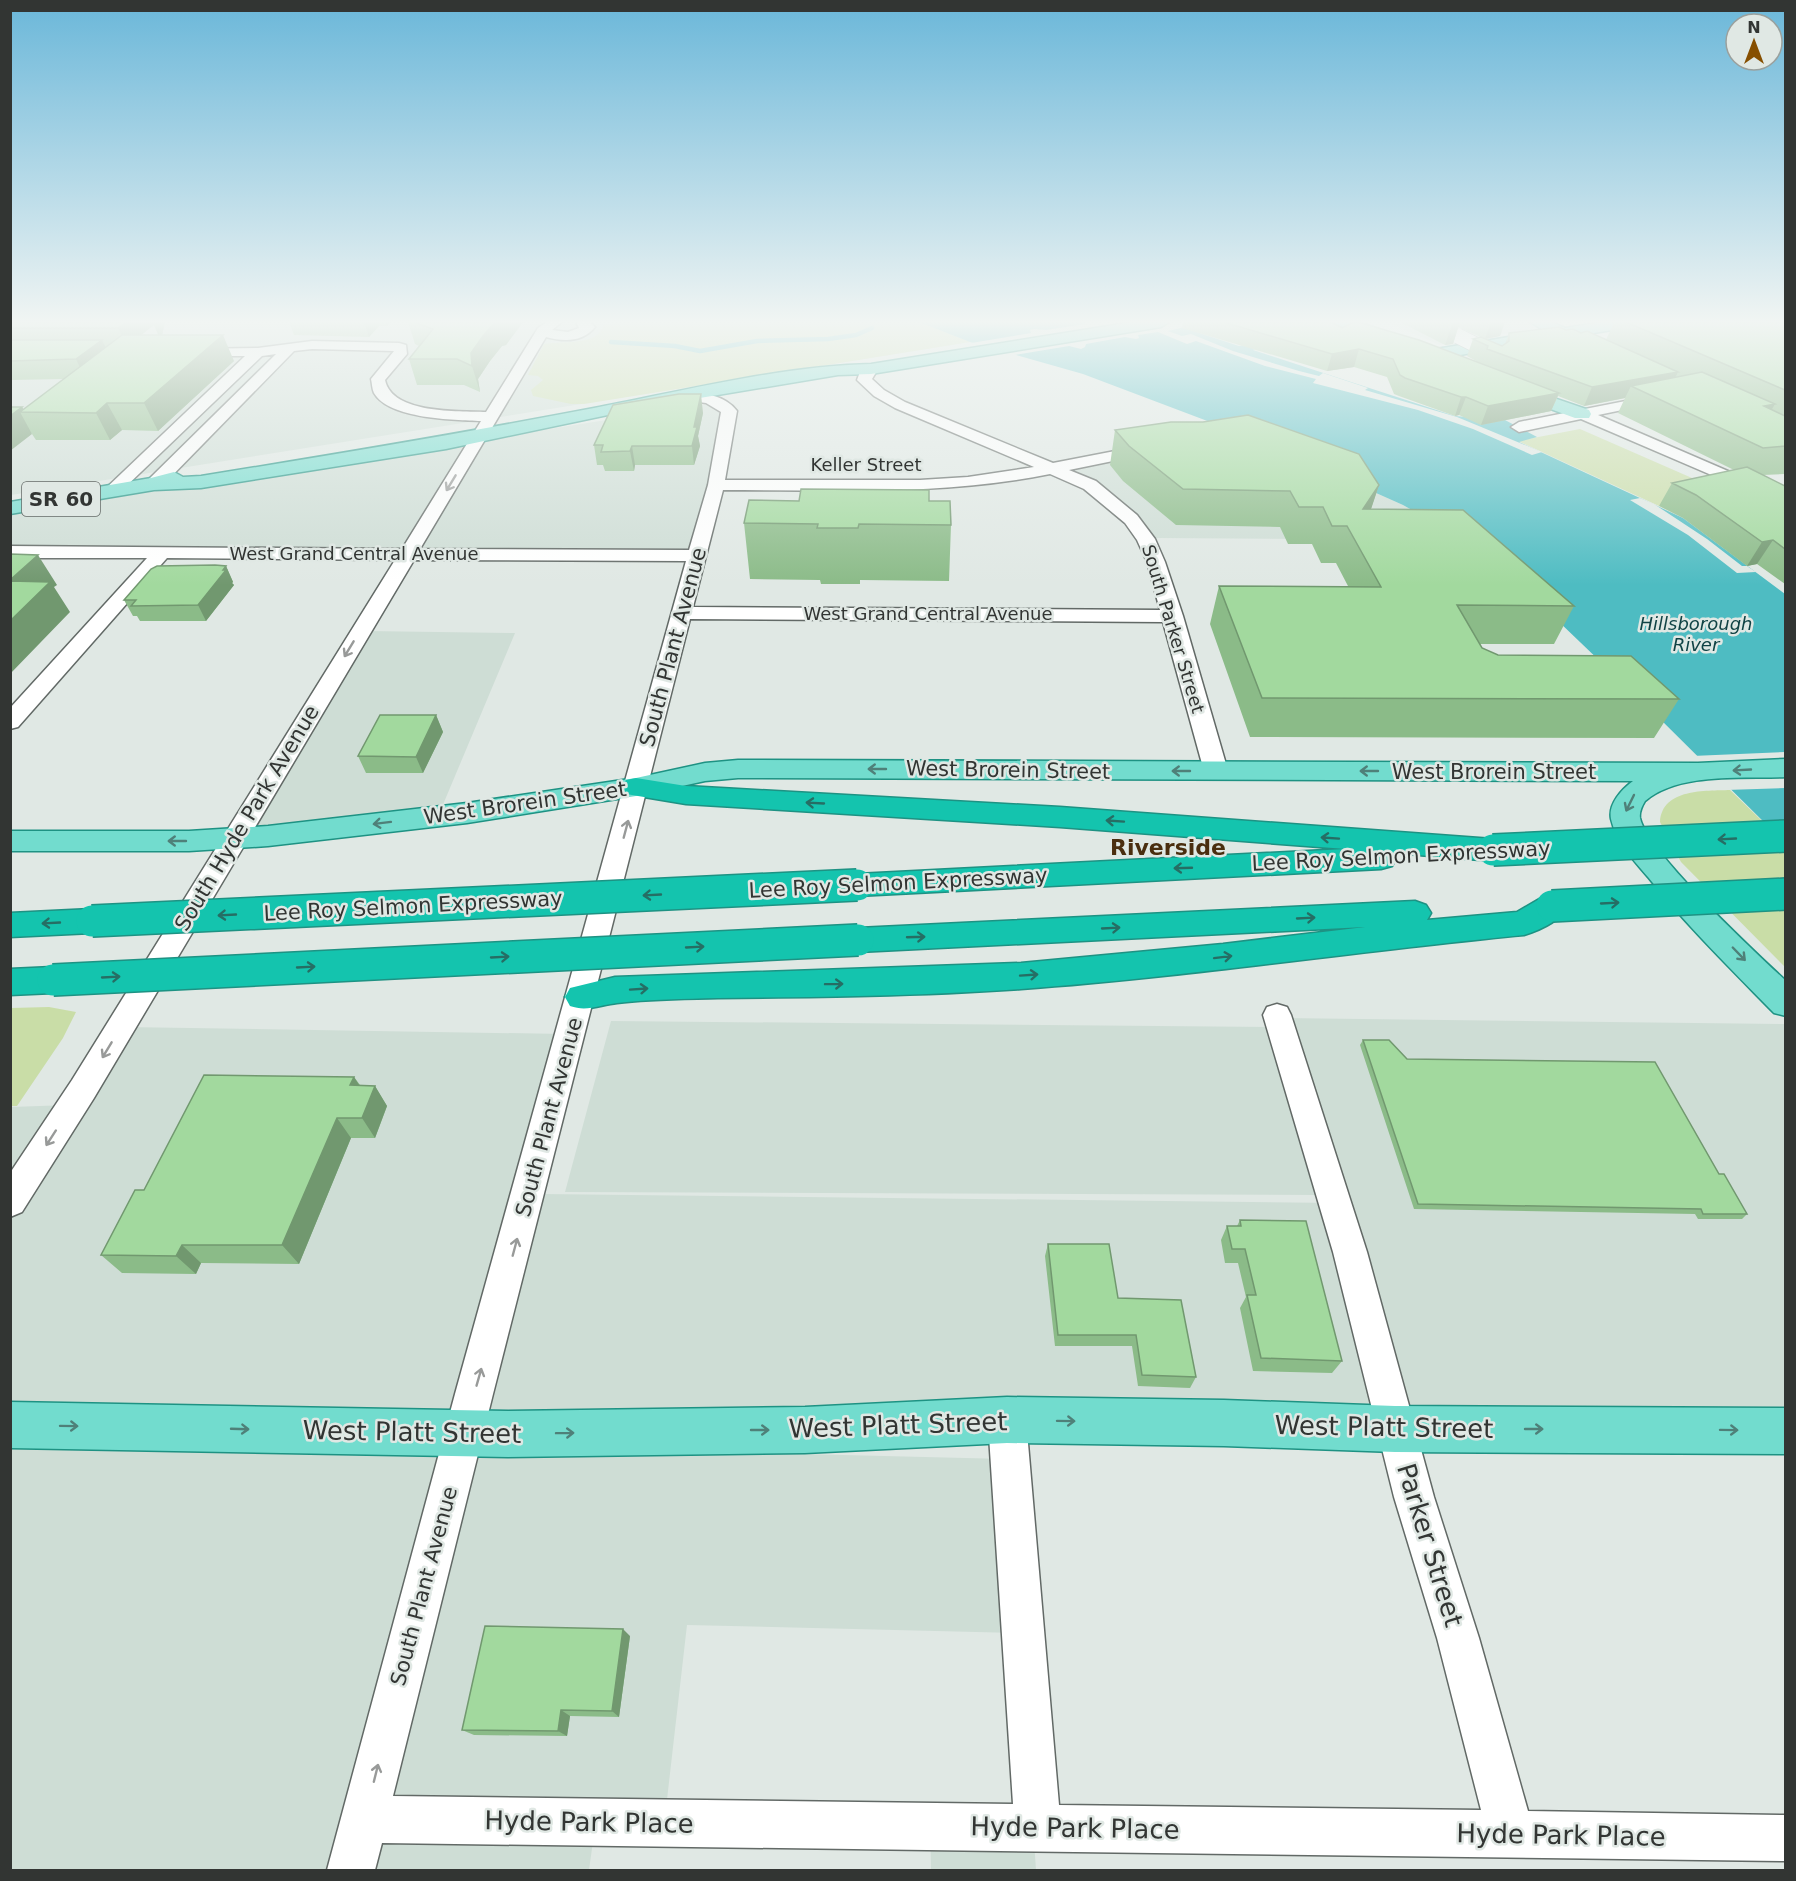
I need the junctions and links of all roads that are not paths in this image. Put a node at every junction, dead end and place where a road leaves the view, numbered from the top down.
1 (197, 410) edge
2 (229, 410) edge
3 (420, 410) edge
4 (495, 410) edge
5 (619, 410) edge
6 (657, 410) edge
7 (727, 410) edge
8 (913, 410) edge
9 (1575, 410) edge
10 (1602, 410) edge
11 (615, 411) junction
12 (1582, 414) junction
13 (485, 425) junction
14 (1519, 427) edge
15 (172, 433) junction
16 (206, 433) junction
17 (1159, 447) edge
18 (1018, 456) junction
19 (1052, 469) junction
20 (1009, 476) junction
21 (154, 484) junction
22 (716, 485) junction
23 (111, 491) junction
24 (1782, 499) edge
25 (10, 508) edge
26 (10, 552) edge
27 (162, 554) junction
28 (406, 554) junction
29 (697, 556) junction
30 (683, 613) junction
31 (1173, 616) junction
32 (10, 722) edge
33 (1785, 768) edge
34 (1216, 771) junction
35 (1698, 772) junction
36 (636, 787) junction
37 (1785, 836) edge
38 (235, 838) junction
39 (10, 841) edge
40 (1493, 850) junction
41 (1785, 894) edge
42 (1552, 906) junction
43 (10, 925) edge
44 (10, 982) edge
45 (582, 997) junction
46 (1785, 1003) edge
47 (1277, 1015) dead end
48 (10, 1202) edge
49 (1007, 1420) junction
50 (10, 1425) edge
51 (1395, 1430) junction
52 (1785, 1431) edge
53 (465, 1433) junction
54 (364, 1819) junction
55 (1038, 1827) junction
56 (1510, 1834) junction
57 (1785, 1838) edge
58 (351, 1870) edge

1 - 15 street
2 - 16 street
3 - 13 street
4 - 13 street, South Hyde Park Avenue
5 - 11 main road, SR 60
6 - 11 main road, SR 60
7 - 22 street, South Plant Avenue
8 - 18 street, South Parker Street
9 - 12 main road
10 - 12 street
11 - 13 main road, SR 60
12 - 14 street
12 - 24 street
13 - 21 main road, SR 60
13 -> 28 street, South Hyde Park Avenue
15 - 16 street
15 - 23 street
16 - 21 street
17 - 19 street, Keller Street
18 - 19 street, South Parker Street
18 - 20 street
19 - 20 street, Keller Street
19 - 31 street, South Parker Street
20 - 22 street, Keller Street
21 - 23 main road, SR 60
22 - 29 street, South Plant Avenue
23 - 25 main road, SR 60
26 - 27 street, West Grand Central Avenue
27 - 28 street, West Grand Central Avenue
27 - 32 street
28 - 29 street, West Grand Central Avenue
28 -> 38 street, South Hyde Park Avenue
29 - 30 street, South Plant Avenue
30 - 31 street, West Grand Central Avenue
30 - 36 street, South Plant Avenue
31 - 34 street, South Parker Street
33 -> 35 main road, West Brorein Street
35 -> 34 main road, West Brorein Street
34 -> 36 main road, West Brorein Street
35 -> 46 main road
36 -> 38 main road, West Brorein Street
40 -> 36 highway
45 -> 36 street, South Plant Avenue
37 -> 40 highway, Lee Roy Selmon Expressway, bridge
38 -> 39 main road, West Brorein Street
38 -> 48 street, South Hyde Park Avenue
40 -> 43 highway, Lee Roy Selmon Expressway, bridge
42 -> 41 highway, bridge
44 -> 42 highway, bridge
45 -> 42 highway
53 -> 45 street, South Plant Avenue
47 - 51 street, Parker Street
49 -> 51 main road, West Platt Street
53 -> 49 main road, West Platt Street
49 - 55 street
50 -> 53 main road, West Platt Street
51 -> 52 main road, West Platt Street
51 - 56 street, Parker Street
54 -> 53 street, South Plant Avenue
54 - 55 street, Hyde Park Place
54 - 58 street, South Plant Avenue
55 - 56 street, Hyde Park Place
56 - 57 street, Hyde Park Place

